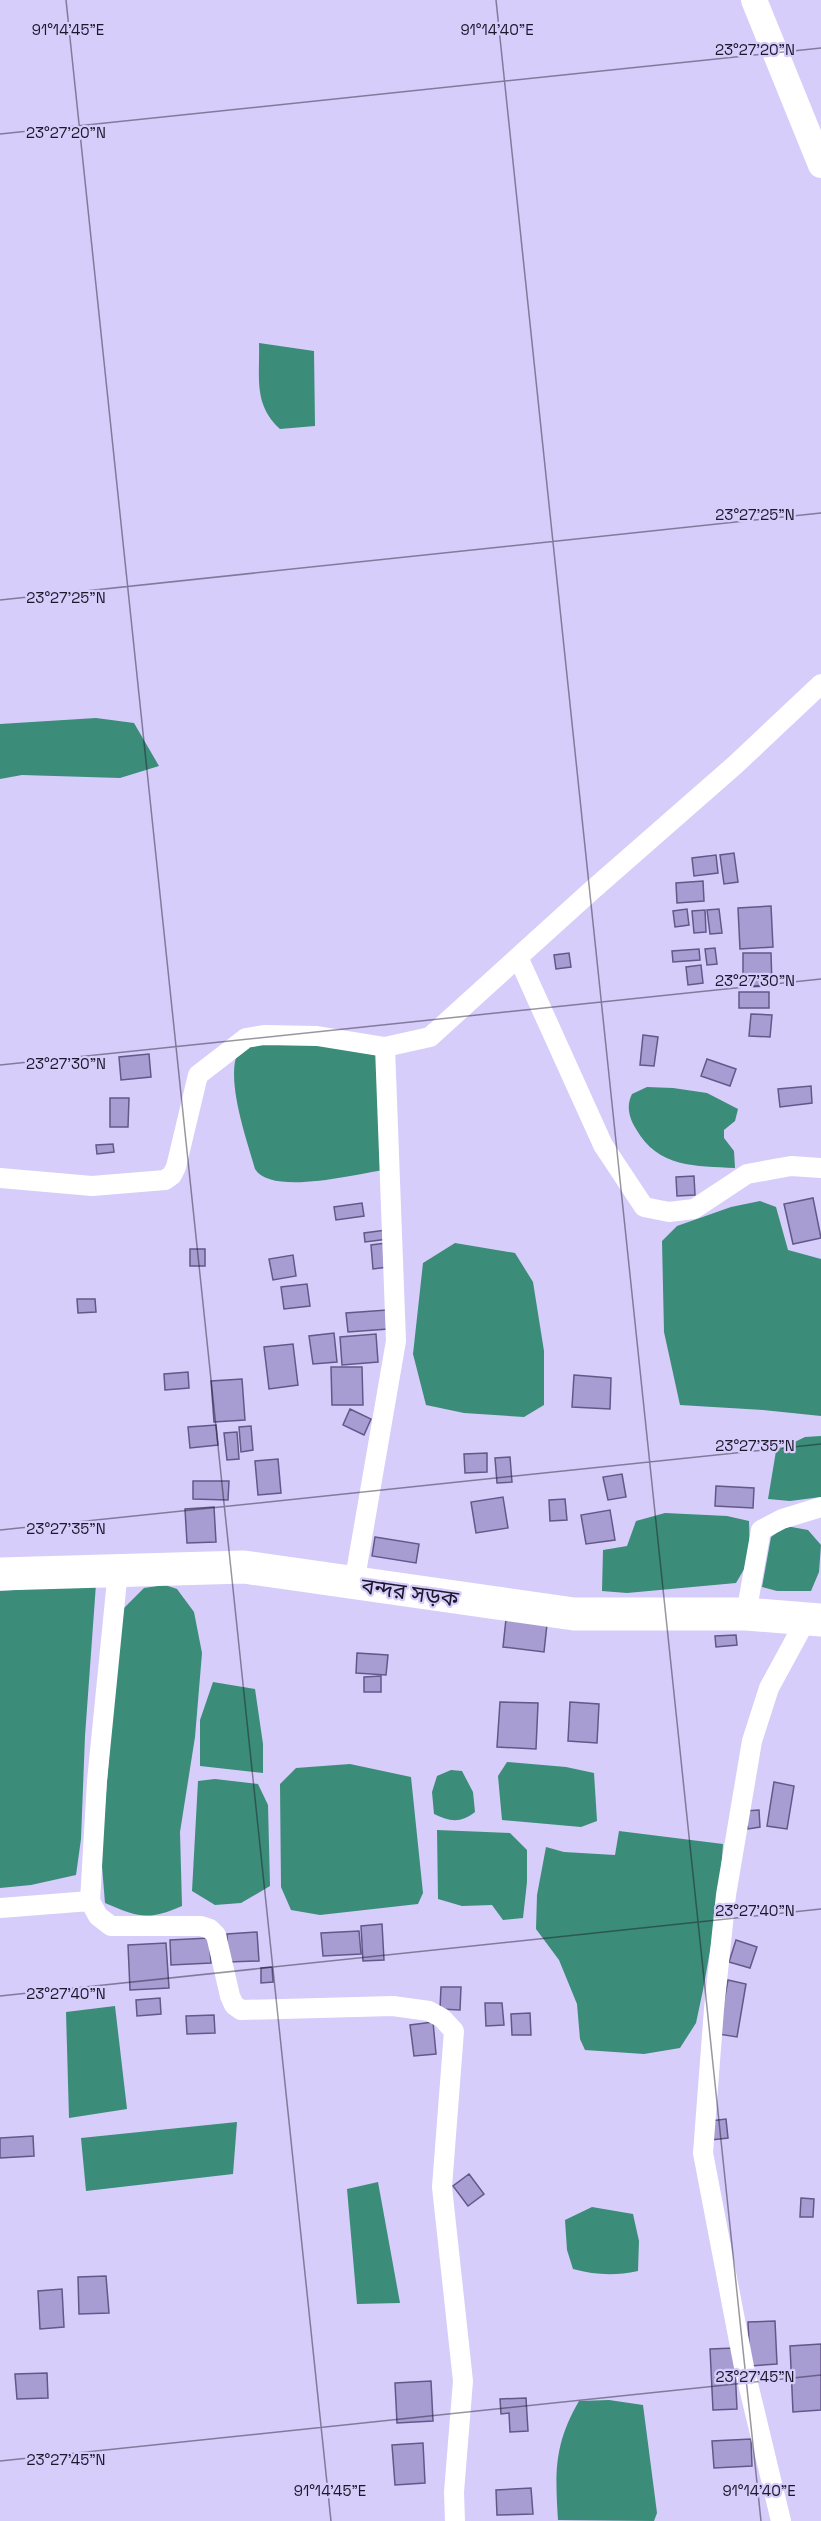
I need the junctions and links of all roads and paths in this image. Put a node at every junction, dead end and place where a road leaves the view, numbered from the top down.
1 (754, 0) edge
2 (821, 165) edge
3 (821, 684) edge
4 (518, 957) junction
5 (385, 1047) junction
6 (821, 1168) edge
7 (0, 1178) edge
8 (821, 1507) edge
9 (118, 1569) junction
10 (0, 1574) edge
11 (354, 1584) junction
12 (746, 1614) junction
13 (814, 1619) edge
14 (90, 1900) junction
15 (0, 1908) edge
16 (455, 2521) edge
17 (781, 2521) edge

1 - 2 street
3 - 4 street
4 - 5 street
4 - 6 street
5 - 7 street
5 - 11 street
8 - 12 street
9 - 10 highway, বন্দর সড়ক
9 - 11 highway, বন্দর সড়ক
9 - 14 street
11 - 12 highway, বন্দর সড়ক
12 - 13 highway, বন্দর সড়ক
13 - 17 street
14 - 15 street
14 - 16 street

